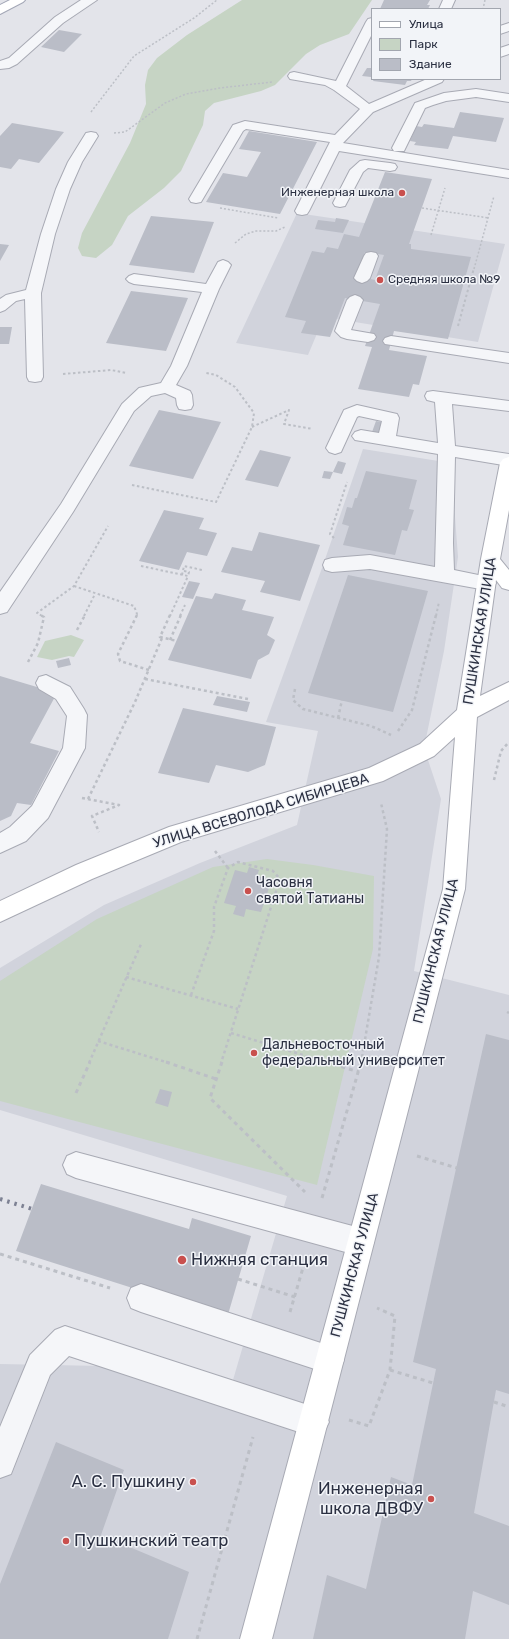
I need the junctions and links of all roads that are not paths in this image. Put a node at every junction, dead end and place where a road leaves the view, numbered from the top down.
1 (18, 0) edge
2 (91, 0) edge
3 (0, 10) edge
4 (371, 24) edge
5 (0, 65) edge
6 (294, 76) dead end
7 (436, 80) edge
8 (339, 87) junction
9 (509, 98) edge
10 (368, 109) junction
11 (91, 136) road end
12 (336, 143) junction
13 (398, 148) dead end
14 (422, 160) junction
15 (507, 169) edge
16 (196, 199) road end
17 (340, 202) dead end
18 (302, 211) dead end
19 (371, 256) dead end
20 (223, 265) dead end
21 (362, 278) dead end
22 (134, 279) dead end
23 (211, 289) junction
24 (33, 293) junction
25 (355, 300) dead end
26 (0, 307) edge
27 (368, 337) dead end
28 (391, 341) dead end
29 (509, 358) edge
30 (35, 376) road end
31 (167, 387) junction
32 (185, 405) dead end
33 (509, 406) edge
34 (361, 436) dead end
35 (386, 440) junction
36 (338, 441) road end
37 (447, 450) junction
38 (509, 464) edge
39 (490, 559) junction
40 (332, 565) dead end
41 (445, 576) junction
42 (486, 583) junction
43 (509, 583) edge
44 (4, 600) edge
45 (46, 683) dead end
46 (509, 690) edge
47 (467, 713) junction
48 (0, 844) edge
49 (0, 912) edge
50 (76, 1165) dead end
51 (360, 1242) junction
52 (141, 1298) road end
53 (330, 1360) junction
54 (314, 1422) junction
55 (0, 1463) edge
56 (256, 1639) edge

1 - 3 main road
2 - 5 lane
4 - 8 lane
6 - 8 lane
7 - 10 lane
8 - 10 lane
9 - 13 lane
10 - 12 lane
11 - 24 lane
12 - 14 lane
12 - 16 lane
12 - 18 lane
14 - 15 lane
14 - 17 lane
19 - 21 lane
20 - 23 lane
22 - 23 lane
23 - 31 lane
24 - 26 lane
24 - 30 lane
25 - 27 lane
28 - 29 lane
31 - 32 lane
31 - 44 lane
33 - 37 lane
34 - 35 lane
35 - 36 lane
35 - 37 lane
37 - 38 lane
37 - 41 lane
38 - 39 main road, ПУШКИНСКАЯ УЛИЦА
39 - 42 main road, ПУШКИНСКАЯ УЛИЦА
39 - 43 main road
40 - 41 lane
41 - 42 lane
42 - 47 main road, ПУШКИНСКАЯ УЛИЦА
45 - 48 lane
46 - 47 main road, УЛИЦА ВСЕВОЛОДА СИБИРЦЕВА
47 - 49 main road, УЛИЦА ВСЕВОЛОДА СИБИРЦЕВА
47 - 51 main road, ПУШКИНСКАЯ УЛИЦА
50 - 51 lane
51 - 53 main road, ПУШКИНСКАЯ УЛИЦА
52 - 53 lane
53 - 54 main road, ПУШКИНСКАЯ УЛИЦА
54 - 55 lane
54 - 56 main road, ПУШКИНСКАЯ УЛИЦА

